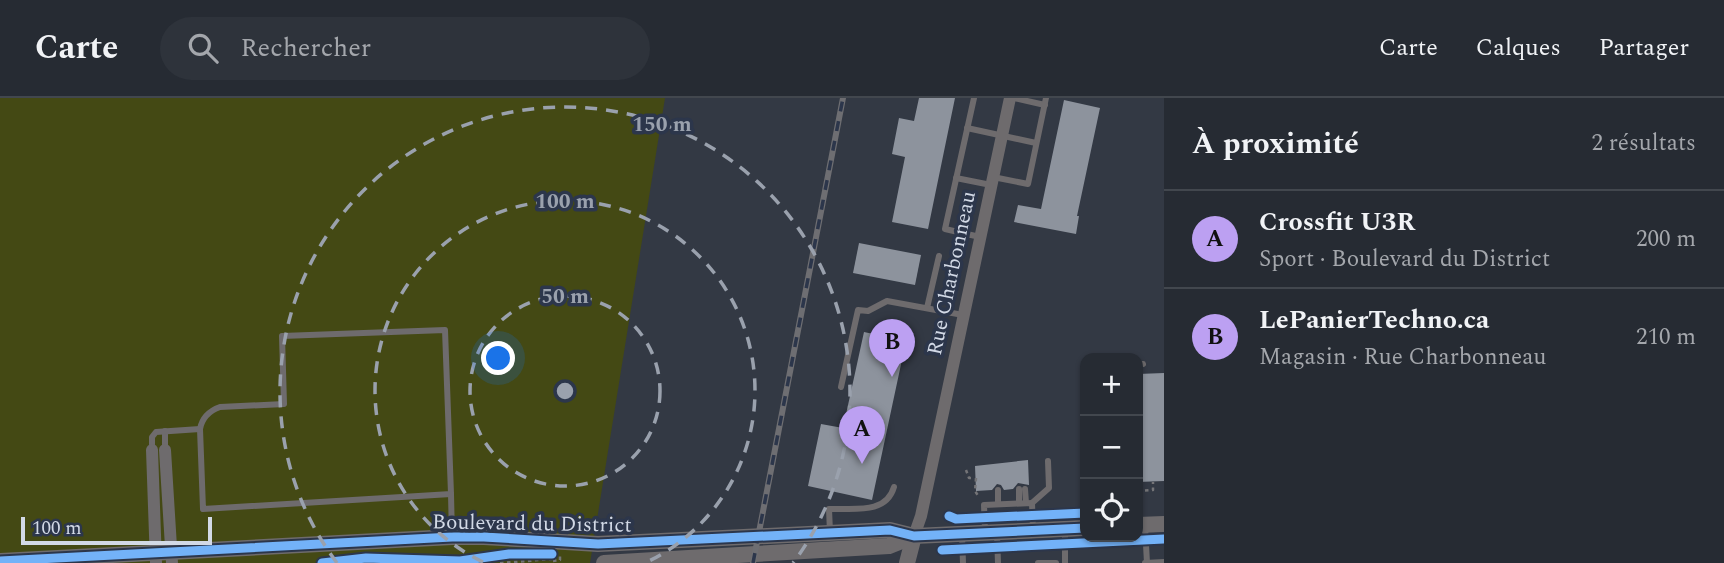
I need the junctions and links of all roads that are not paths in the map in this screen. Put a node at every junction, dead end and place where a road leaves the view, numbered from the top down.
1 (974, 98) edge
2 (1012, 98) edge
3 (1045, 101) edge
4 (967, 128) junction
5 (1002, 135) junction
6 (1036, 143) junction
7 (956, 178) junction
8 (992, 181) junction
9 (980, 237) junction
10 (939, 256) dead end
11 (927, 308) junction
12 (963, 315) junction
13 (841, 387) dead end
14 (201, 429) junction
15 (165, 431) junction
16 (152, 450) joint
17 (165, 450) joint
18 (1048, 461) dead end
19 (894, 487) dead end
20 (1022, 489) dead end
21 (998, 490) dead end
22 (451, 494) junction
23 (1026, 503) junction
24 (998, 504) junction
25 (1164, 524) edge
26 (1143, 525) edge
27 (1080, 528) edge
28 (1065, 529) junction
29 (1033, 531) junction
30 (830, 532) junction
31 (991, 533) junction
32 (962, 534) junction
33 (914, 536) junction
34 (452, 537) junction
35 (1143, 538) edge
36 (554, 557) edge
37 (164, 558) edge
38 (0, 561) edge
39 (1164, 562) edge
40 (604, 563) edge
41 (907, 563) edge
42 (963, 563) edge
43 (998, 563) edge
44 (1038, 563) edge
45 (1056, 563) edge
46 (1066, 563) edge
47 (1145, 563) edge

1 - 4 lane
2 - 3 lane
2 - 5 street, Rue Charbonneau
3 - 6 lane
4 - 5 lane
4 - 7 lane
5 - 6 lane
5 - 8 street, Rue Charbonneau
6 - 8 lane
7 - 8 lane
7 - 9 lane
8 - 9 street, Rue Charbonneau
9 - 12 street, Rue Charbonneau
10 - 11 lane
11 - 12 lane
11 - 13 lane
12 - 33 street, Rue Charbonneau
14 - 15 lane
14 - 22 lane
14 - 22 lane
15 - 16 lane
15 - 17 lane
16 - 37 street
17 - 37 street
18 - 23 lane
19 - 30 lane
20 - 23 lane
21 - 24 lane
22 - 34 lane
23 - 24 lane
23 - 29 lane
24 - 31 lane
25 - 26 street
27 - 28 street
28 - 29 street
28 - 46 lane
29 - 31 street
30 - 33 street, Boulevard du District
30 - 36 street, Boulevard du District
31 - 32 street
31 - 43 lane
32 - 33 street
32 - 42 lane
33 - 40 street, Boulevard du District
33 - 41 street
34 - 36 street, Boulevard du District
34 - 37 street, Boulevard du District
35 - 47 lane
37 - 38 street, Boulevard du District
39 - 47 lane
44 - 45 lane

